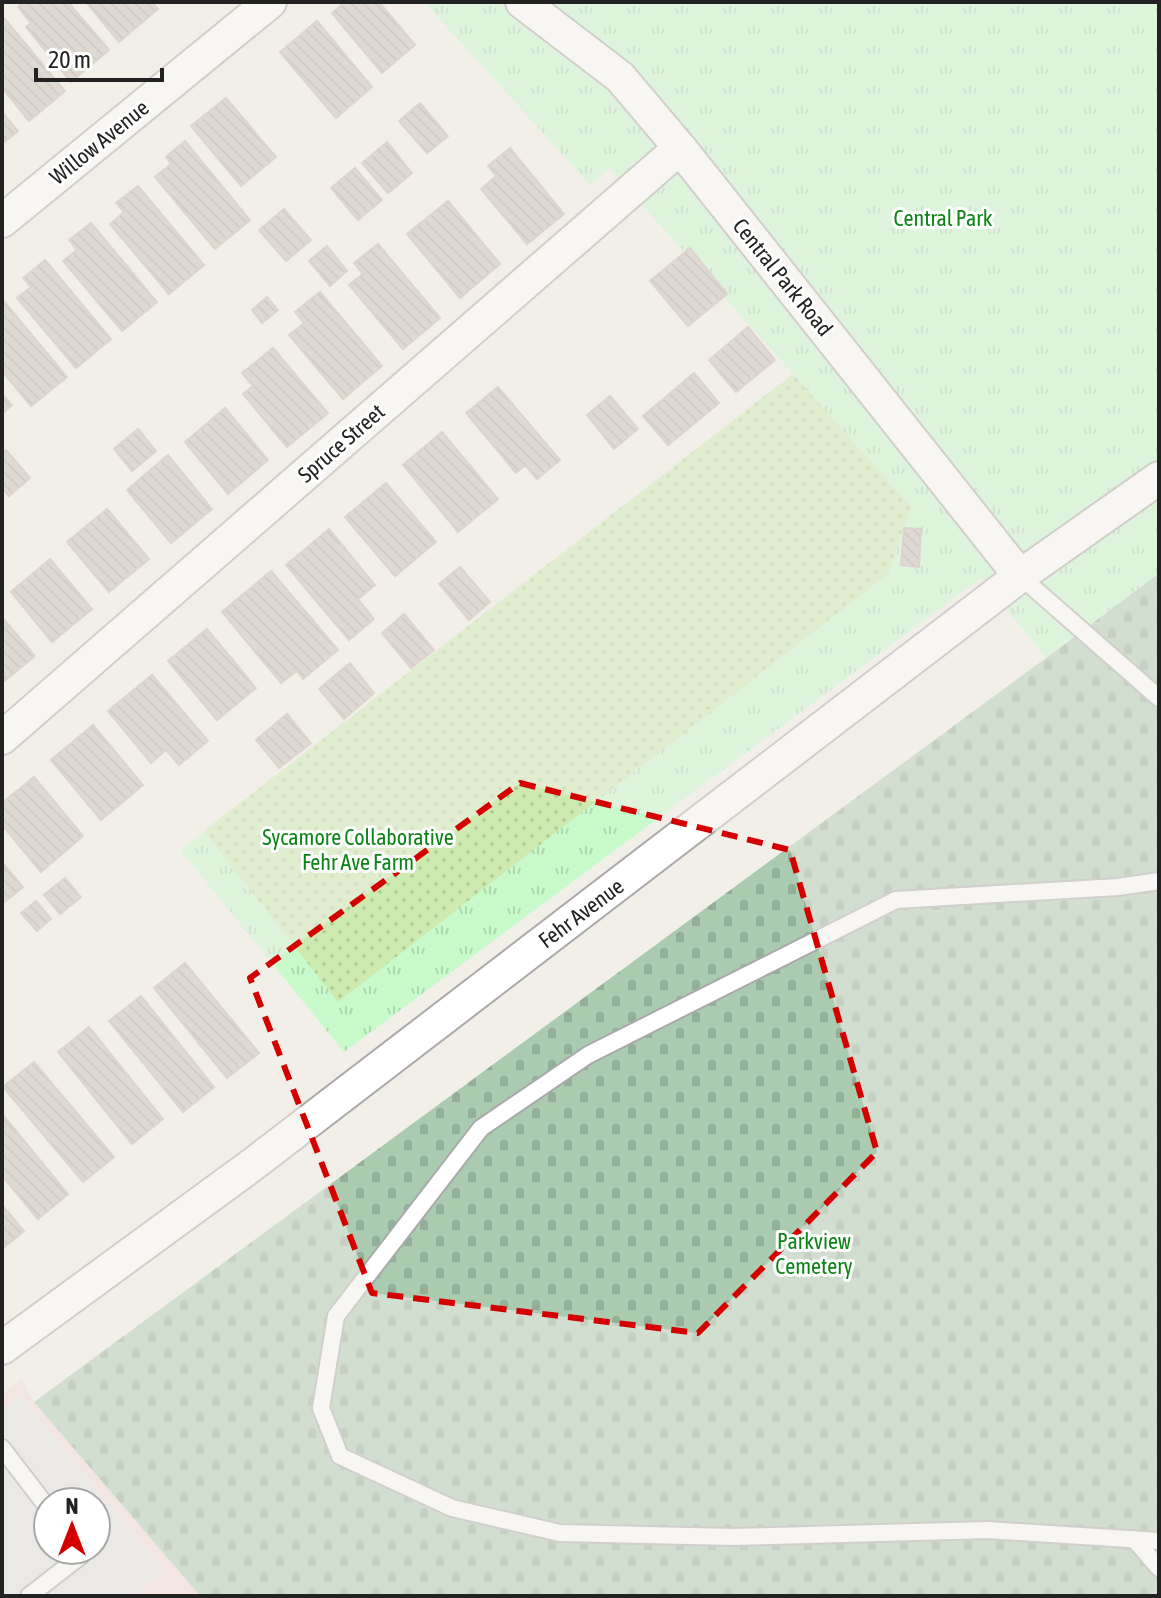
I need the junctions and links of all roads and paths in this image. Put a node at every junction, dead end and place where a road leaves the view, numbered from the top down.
1 (270, 2) edge
2 (522, 2) edge
3 (680, 148) junction
4 (2, 221) edge
5 (1159, 478) edge
6 (1020, 576) junction
7 (1159, 698) edge
8 (2, 738) edge
9 (1159, 881) edge
10 (2, 1348) edge
11 (2, 1448) edge
12 (32, 1487) edge
13 (1134, 1539) junction
14 (1159, 1541) edge
15 (68, 1566) edge
16 (1159, 1568) edge
17 (29, 1596) edge

1 - 4 street, Willow Avenue
2 - 3 street, Central Park Road
3 - 6 street, Central Park Road
3 - 8 street, Spruce Street
5 - 6 street, Fehr Avenue
6 - 7 lane
6 - 10 street, Fehr Avenue
9 - 13 lane
11 - 12 lane
13 - 14 lane
13 - 16 lane
15 - 17 lane

